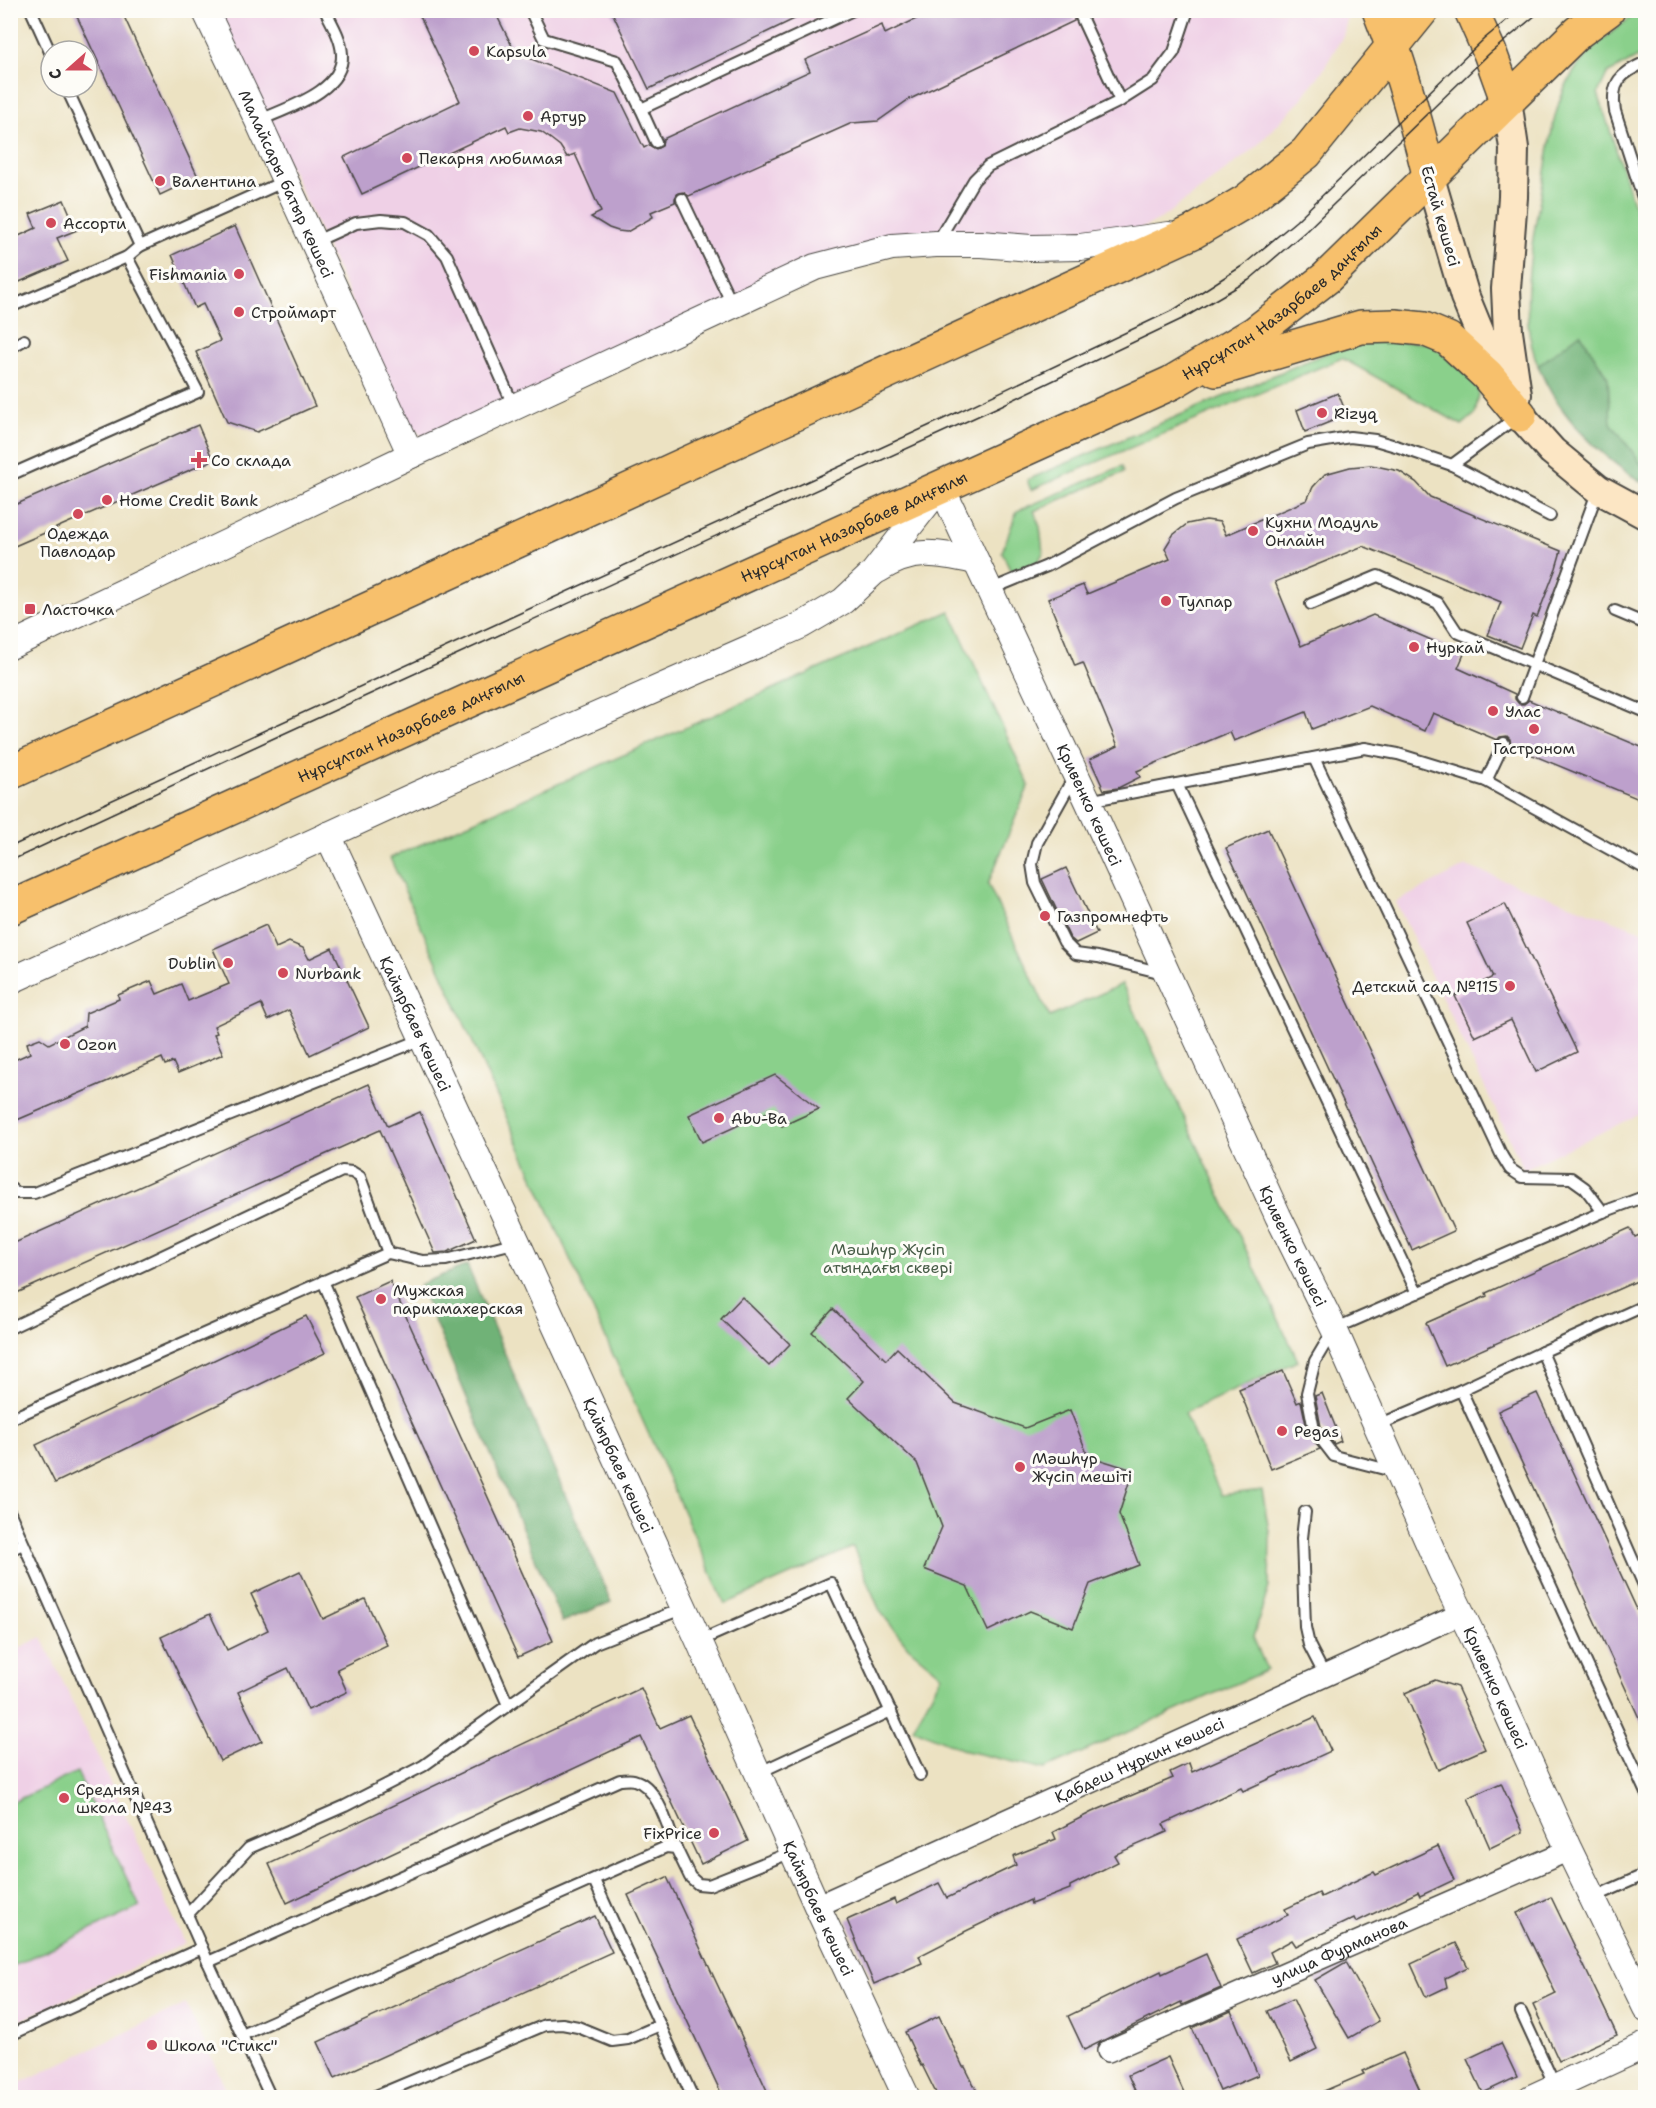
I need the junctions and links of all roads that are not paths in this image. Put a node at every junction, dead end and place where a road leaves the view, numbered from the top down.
1 (31, 10) edge
2 (205, 10) edge
3 (325, 10) edge
4 (530, 10) edge
5 (853, 10) edge
6 (1188, 10) edge
7 (1379, 10) edge
8 (1422, 10) edge
9 (1471, 10) edge
10 (1608, 10) edge
11 (831, 15) edge
12 (1081, 17) dead end
13 (44, 39) edge
14 (1393, 45) junction
15 (1646, 62) edge
16 (72, 99) edge
17 (1507, 100) junction
18 (1120, 101) junction
19 (641, 109) junction
20 (258, 121) junction
21 (656, 142) dead end
22 (1430, 178) junction
23 (285, 181) junction
24 (682, 199) dead end
25 (1646, 207) edge
26 (1194, 232) junction
27 (313, 243) junction
28 (936, 244) junction
29 (140, 246) junction
30 (127, 257) junction
31 (733, 306) junction
32 (10, 307) edge
33 (24, 340) dead end
34 (10, 348) edge
35 (1171, 383) junction
36 (514, 407) junction
37 (1520, 415) junction
38 (411, 456) junction
39 (1452, 465) junction
40 (10, 475) edge
41 (940, 486) junction
42 (1598, 489) junction
43 (1646, 515) edge
44 (1550, 516) dead end
45 (975, 561) junction
46 (873, 573) junction
47 (988, 591) junction
48 (1311, 604) dead end
49 (1615, 611) dead end
50 (1646, 624) edge
51 (10, 646) edge
52 (1534, 665) junction
53 (1522, 697) dead end
54 (1646, 712) edge
55 (1504, 743) dead end
56 (1314, 758) junction
57 (10, 773) edge
58 (1075, 774) junction
59 (1486, 781) junction
60 (1177, 784) junction
61 (1088, 801) junction
62 (328, 835) junction
63 (1646, 869) edge
64 (10, 908) edge
65 (1167, 974) junction
66 (10, 981) edge
67 (423, 1039) junction
68 (10, 1188) edge
69 (1646, 1196) edge
70 (1603, 1212) junction
71 (517, 1242) junction
72 (388, 1253) junction
73 (323, 1281) junction
74 (1417, 1293) junction
75 (1646, 1305) edge
76 (10, 1328) edge
77 (1334, 1329) junction
78 (1542, 1352) junction
79 (1461, 1390) junction
80 (10, 1419) edge
81 (1376, 1426) junction
82 (1396, 1472) junction
83 (1305, 1512) dead end
84 (10, 1513) edge
85 (23, 1544) junction
86 (10, 1550) edge
87 (1646, 1590) edge
88 (684, 1608) junction
89 (1461, 1614) junction
90 (699, 1641) junction
91 (1325, 1676) junction
92 (508, 1705) junction
93 (891, 1711) junction
94 (758, 1773) junction
95 (920, 1775) dead end
96 (1646, 1793) edge
97 (676, 1848) junction
98 (1569, 1850) junction
99 (792, 1851) junction
100 (1646, 1874) edge
101 (594, 1880) junction
102 (1593, 1898) junction
103 (817, 1906) junction
104 (187, 1915) junction
105 (202, 1948) junction
106 (208, 1962) junction
107 (1646, 2008) edge
108 (1521, 2012) dead end
109 (660, 2025) junction
110 (10, 2035) edge
111 (242, 2035) junction
112 (1646, 2045) edge
113 (1108, 2051) dead end
114 (1555, 2086) junction
115 (270, 2097) edge
116 (371, 2097) edge
117 (693, 2097) edge
118 (907, 2097) edge
119 (1531, 2097) edge

1 - 13 lane
2 - 20 street, Малайсары батыр көшесі
3 - 20 lane
4 - 19 lane
5 - 11 lane
6 - 18 lane
7 - 14 main road, Естай көшесі
8 - 14 main road
9 - 17 main road
10 - 17 main road, Нұрсұлтан Назарбаев даңғылы
11 - 19 lane
12 - 18 lane
14 - 22 main road, Естай көшесі
14 - 26 main road
15 - 25 lane
16 - 29 lane
17 - 22 main road, Нұрсұлтан Назарбаев даңғылы
17 - 37 main road
18 - 28 lane
19 - 21 lane
20 - 23 street, Малайсары батыр көшесі
22 - 35 main road, Нұрсұлтан Назарбаев даңғылы
22 - 37 main road, Естай көшесі
23 - 27 street, Малайсары батыр көшесі
23 - 29 lane
24 - 31 lane
26 - 28 street
26 - 57 main road
27 - 36 lane
27 - 38 street, Малайсары батыр көшесі
28 - 31 street
29 - 30 lane
30 - 32 lane
30 - 40 lane
31 - 36 street
33 - 34 lane
35 - 37 main road
35 - 41 main road, Нұрсұлтан Назарбаев даңғылы
36 - 38 street
37 - 39 lane
37 - 42 main road, Естай көшесі
38 - 51 street
39 - 44 lane
39 - 47 lane
41 - 45 street, Кривенко көшесі
41 - 46 street
41 - 64 main road, Нұрсұлтан Назарбаев даңғылы
42 - 43 main road, Естай көшесі
42 - 52 lane
45 - 46 street
45 - 47 street, Кривенко көшесі
46 - 62 street
47 - 58 street, Кривенко көшесі
48 - 52 lane
49 - 50 lane
52 - 53 lane
52 - 54 lane
55 - 59 lane
56 - 59 lane
56 - 60 lane
56 - 70 lane
58 - 61 street, Кривенко көшесі
58 - 65 lane
59 - 63 lane
60 - 61 lane
60 - 74 lane
61 - 65 street, Кривенко көшесі
62 - 66 street
62 - 67 street, Қайырбаев көшесі
65 - 77 street, Кривенко көшесі
67 - 68 lane
67 - 71 street, Қайырбаев көшесі
69 - 70 lane
70 - 74 lane
71 - 72 lane
71 - 88 street, Қайырбаев көшесі
72 - 73 lane
72 - 76 lane
73 - 80 lane
73 - 92 lane
74 - 77 lane
75 - 78 lane
77 - 81 street, Кривенко көшесі
77 - 82 lane
78 - 79 lane
78 - 87 lane
79 - 81 lane
79 - 96 lane
81 - 82 street, Кривенко көшесі
82 - 89 street, Кривенко көшесі
83 - 91 lane
84 - 85 lane
85 - 86 lane
85 - 104 lane
88 - 90 street, Қайырбаев көшесі
88 - 92 lane
89 - 91 street, Қабдеш Нұркин көшесі
89 - 98 street, Кривенко көшесі
90 - 93 lane
90 - 94 street, Қайырбаев көшесі
91 - 103 street, Қабдеш Нұркин көшесі
92 - 104 lane
93 - 94 lane
93 - 95 lane
94 - 99 street, Қайырбаев көшесі
97 - 99 lane
97 - 101 lane
97 - 106 lane
98 - 102 street, Кривенко көшесі
98 - 113 street, улица Фурманова
99 - 103 street, Қайырбаев көшесі
100 - 102 lane
101 - 109 lane
101 - 111 lane
102 - 107 street, Кривенко көшесі
103 - 118 street, Қайырбаев көшесі
104 - 105 lane
105 - 106 lane
105 - 110 lane
106 - 111 lane
108 - 114 lane
109 - 116 lane
109 - 117 lane
111 - 115 lane
112 - 114 street
114 - 119 street

